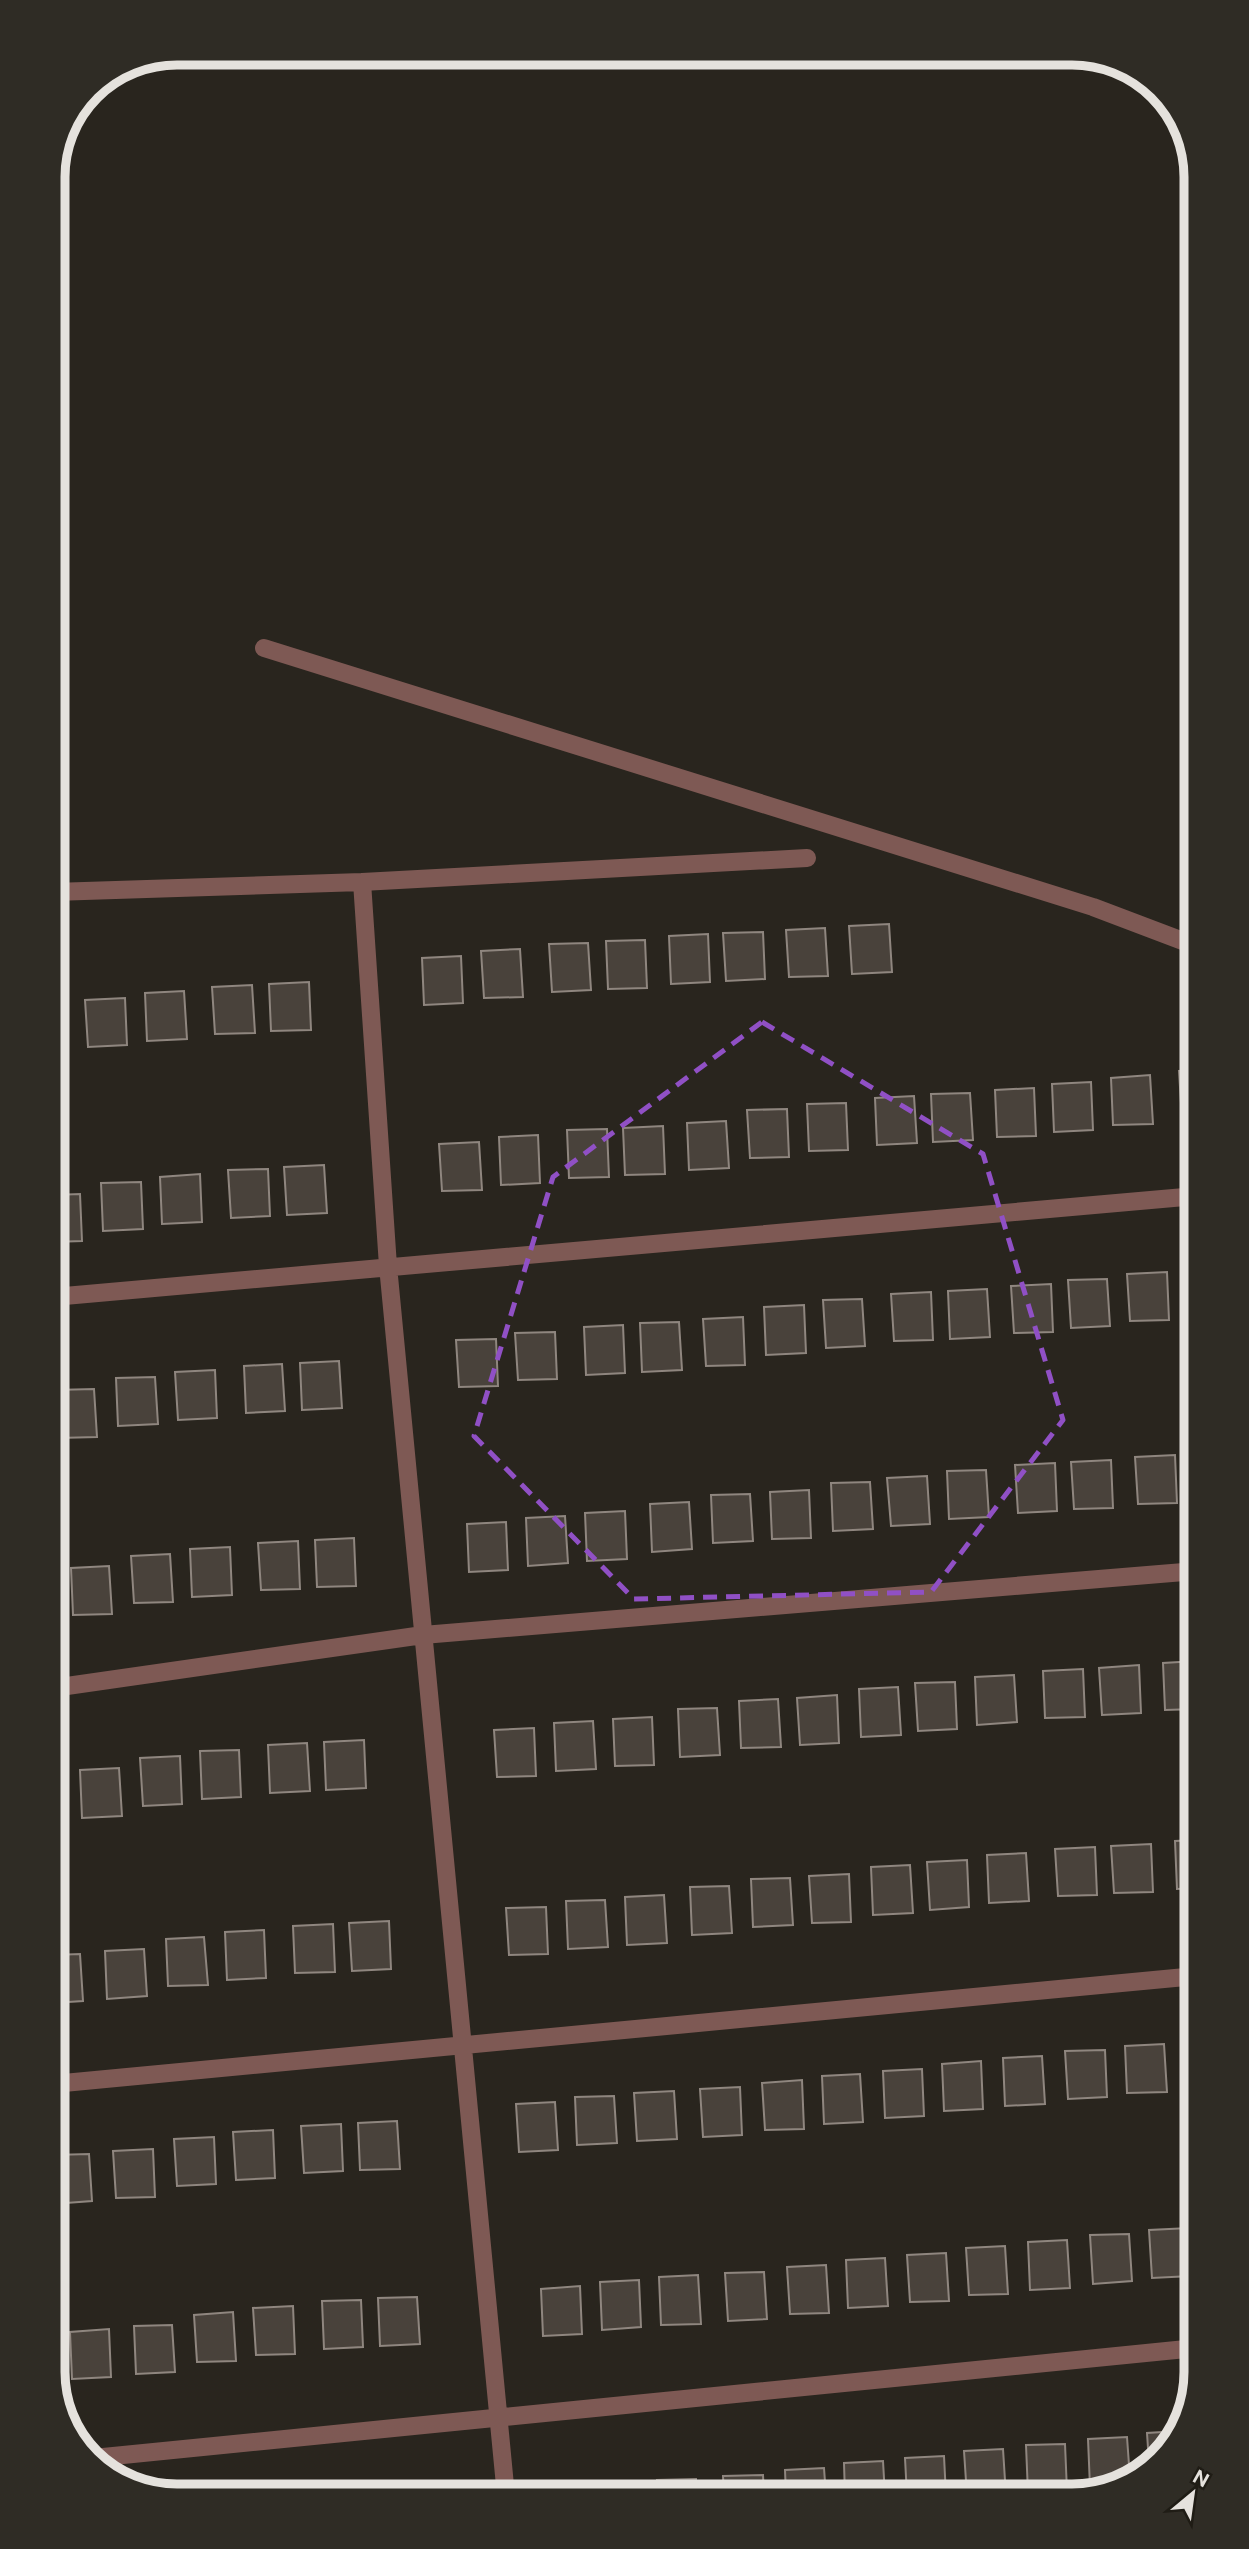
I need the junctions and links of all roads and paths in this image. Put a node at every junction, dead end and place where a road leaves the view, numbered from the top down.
1 (264, 648) dead end
2 (807, 858) dead end
3 (362, 882) junction
4 (65, 892) edge
5 (1184, 941) edge
6 (1184, 1197) edge
7 (388, 1266) junction
8 (65, 1296) edge
9 (1184, 1572) edge
10 (423, 1635) junction
11 (65, 1686) edge
12 (1184, 1977) edge
13 (462, 2046) junction
14 (65, 2083) edge
15 (1184, 2349) edge
16 (497, 2417) junction
17 (104, 2457) edge
18 (505, 2484) edge

1 - 5 street
2 - 3 street
3 - 4 street
3 - 7 street
6 - 7 street
7 - 8 street
7 - 10 street
9 - 10 street
10 - 11 street
10 - 13 street
12 - 13 street
13 - 14 street
13 - 16 street
15 - 16 street
16 - 17 street
16 - 18 street

